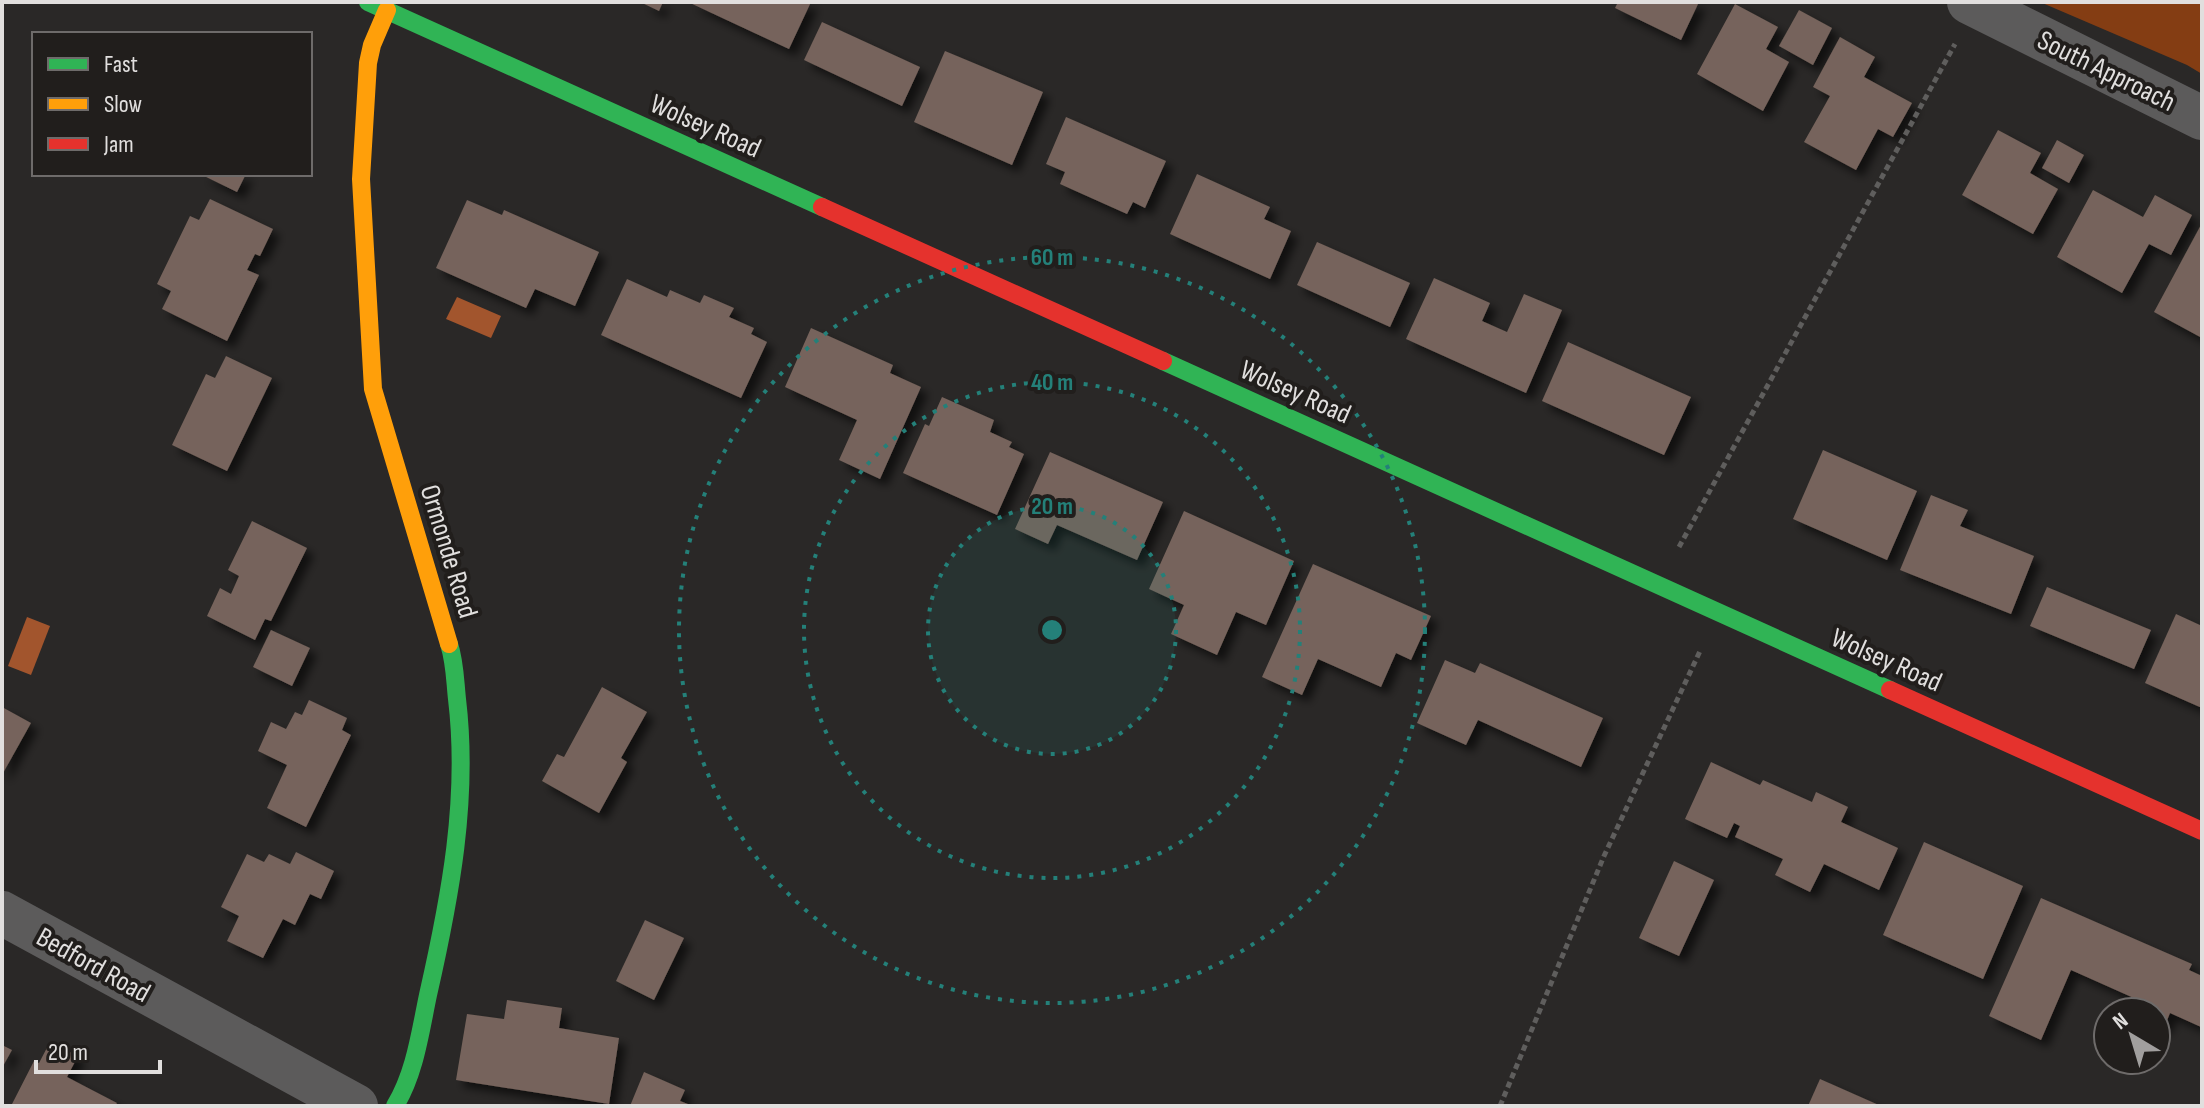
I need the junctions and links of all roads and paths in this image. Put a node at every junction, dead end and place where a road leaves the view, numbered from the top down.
1 (368, 2) edge
2 (387, 10) junction
3 (1965, 18) edge
4 (2202, 118) edge
5 (1657, 586) junction
6 (1717, 614) junction
7 (2202, 831) edge
8 (2, 913) edge
9 (356, 1106) edge
10 (395, 1106) edge
11 (1500, 1106) edge

1 - 2 street, Wolsey Road
2 - 5 street, Wolsey Road
2 - 10 street, Ormonde Road
3 - 4 street, South Approach
3 - 5 path
5 - 6 street, Wolsey Road
6 - 7 street, Wolsey Road
6 - 11 path
8 - 9 street, Bedford Road

